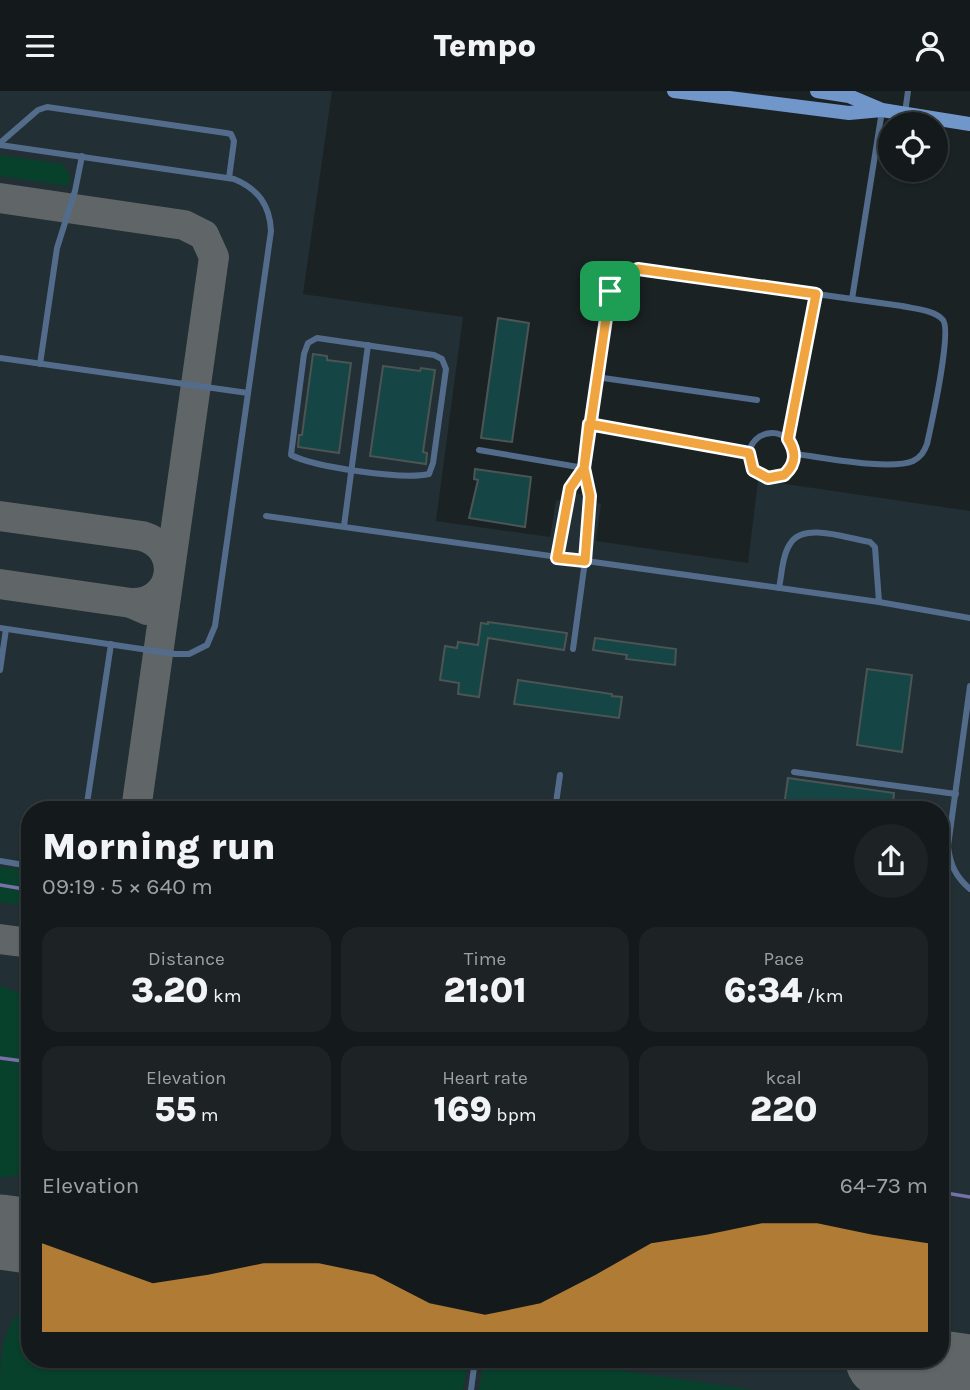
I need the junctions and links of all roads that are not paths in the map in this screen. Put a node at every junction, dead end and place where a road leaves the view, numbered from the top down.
1 (674, 91) edge
2 (817, 91) edge
3 (908, 91) edge
4 (882, 110) junction
5 (897, 112) edge
6 (905, 112) edge
7 (948, 120) edge
8 (970, 124) edge
9 (0, 144) edge
10 (82, 156) junction
11 (229, 178) junction
12 (816, 294) junction
13 (852, 299) junction
14 (368, 345) junction
15 (0, 358) edge
16 (40, 364) junction
17 (596, 377) junction
18 (248, 393) junction
19 (757, 400) dead end
20 (589, 424) junction
21 (788, 439) junction
22 (479, 450) dead end
23 (749, 453) junction
24 (795, 454) junction
25 (584, 468) junction
26 (352, 469) junction
27 (266, 516) dead end
28 (344, 526) junction
29 (557, 558) junction
30 (585, 561) junction
31 (779, 588) junction
32 (879, 602) junction
33 (970, 618) edge
34 (3, 629) edge
35 (111, 645) junction
36 (572, 649) dead end
37 (0, 670) edge
38 (970, 686) edge
39 (794, 772) dead end
40 (560, 775) dead end
41 (956, 794) junction
42 (87, 801) edge
43 (556, 801) edge
44 (949, 840) edge
45 (0, 861) edge
46 (949, 861) edge
47 (21, 864) edge
48 (970, 889) edge
49 (474, 1368) edge
50 (471, 1390) edge

1 - 4 street
2 - 4 street
3 - 6 lane
4 - 5 street
4 - 13 lane
7 - 8 street
9 - 10 lane
9 - 11 lane
10 - 11 lane
10 - 16 lane
11 - 18 lane
12 - 13 lane
12 - 17 lane
12 - 21 lane
13 - 24 lane
14 - 26 lane
14 - 26 lane
14 - 26 lane
15 - 16 lane
16 - 18 lane
17 - 19 lane
17 - 20 lane
18 - 35 lane
20 - 23 lane
20 - 25 lane
21 - 23 lane
21 - 24 lane
22 - 25 lane
23 - 24 lane
25 - 29 lane
25 - 30 lane
26 - 28 lane
27 - 28 lane
28 - 29 lane
29 - 30 lane
30 - 31 lane
30 - 36 lane
31 - 32 lane
31 - 32 lane
32 - 33 lane
34 - 35 lane
34 - 37 lane
35 - 42 lane
38 - 41 lane
39 - 41 lane
40 - 43 lane
41 - 44 lane
45 - 47 lane
46 - 48 lane
49 - 50 lane

